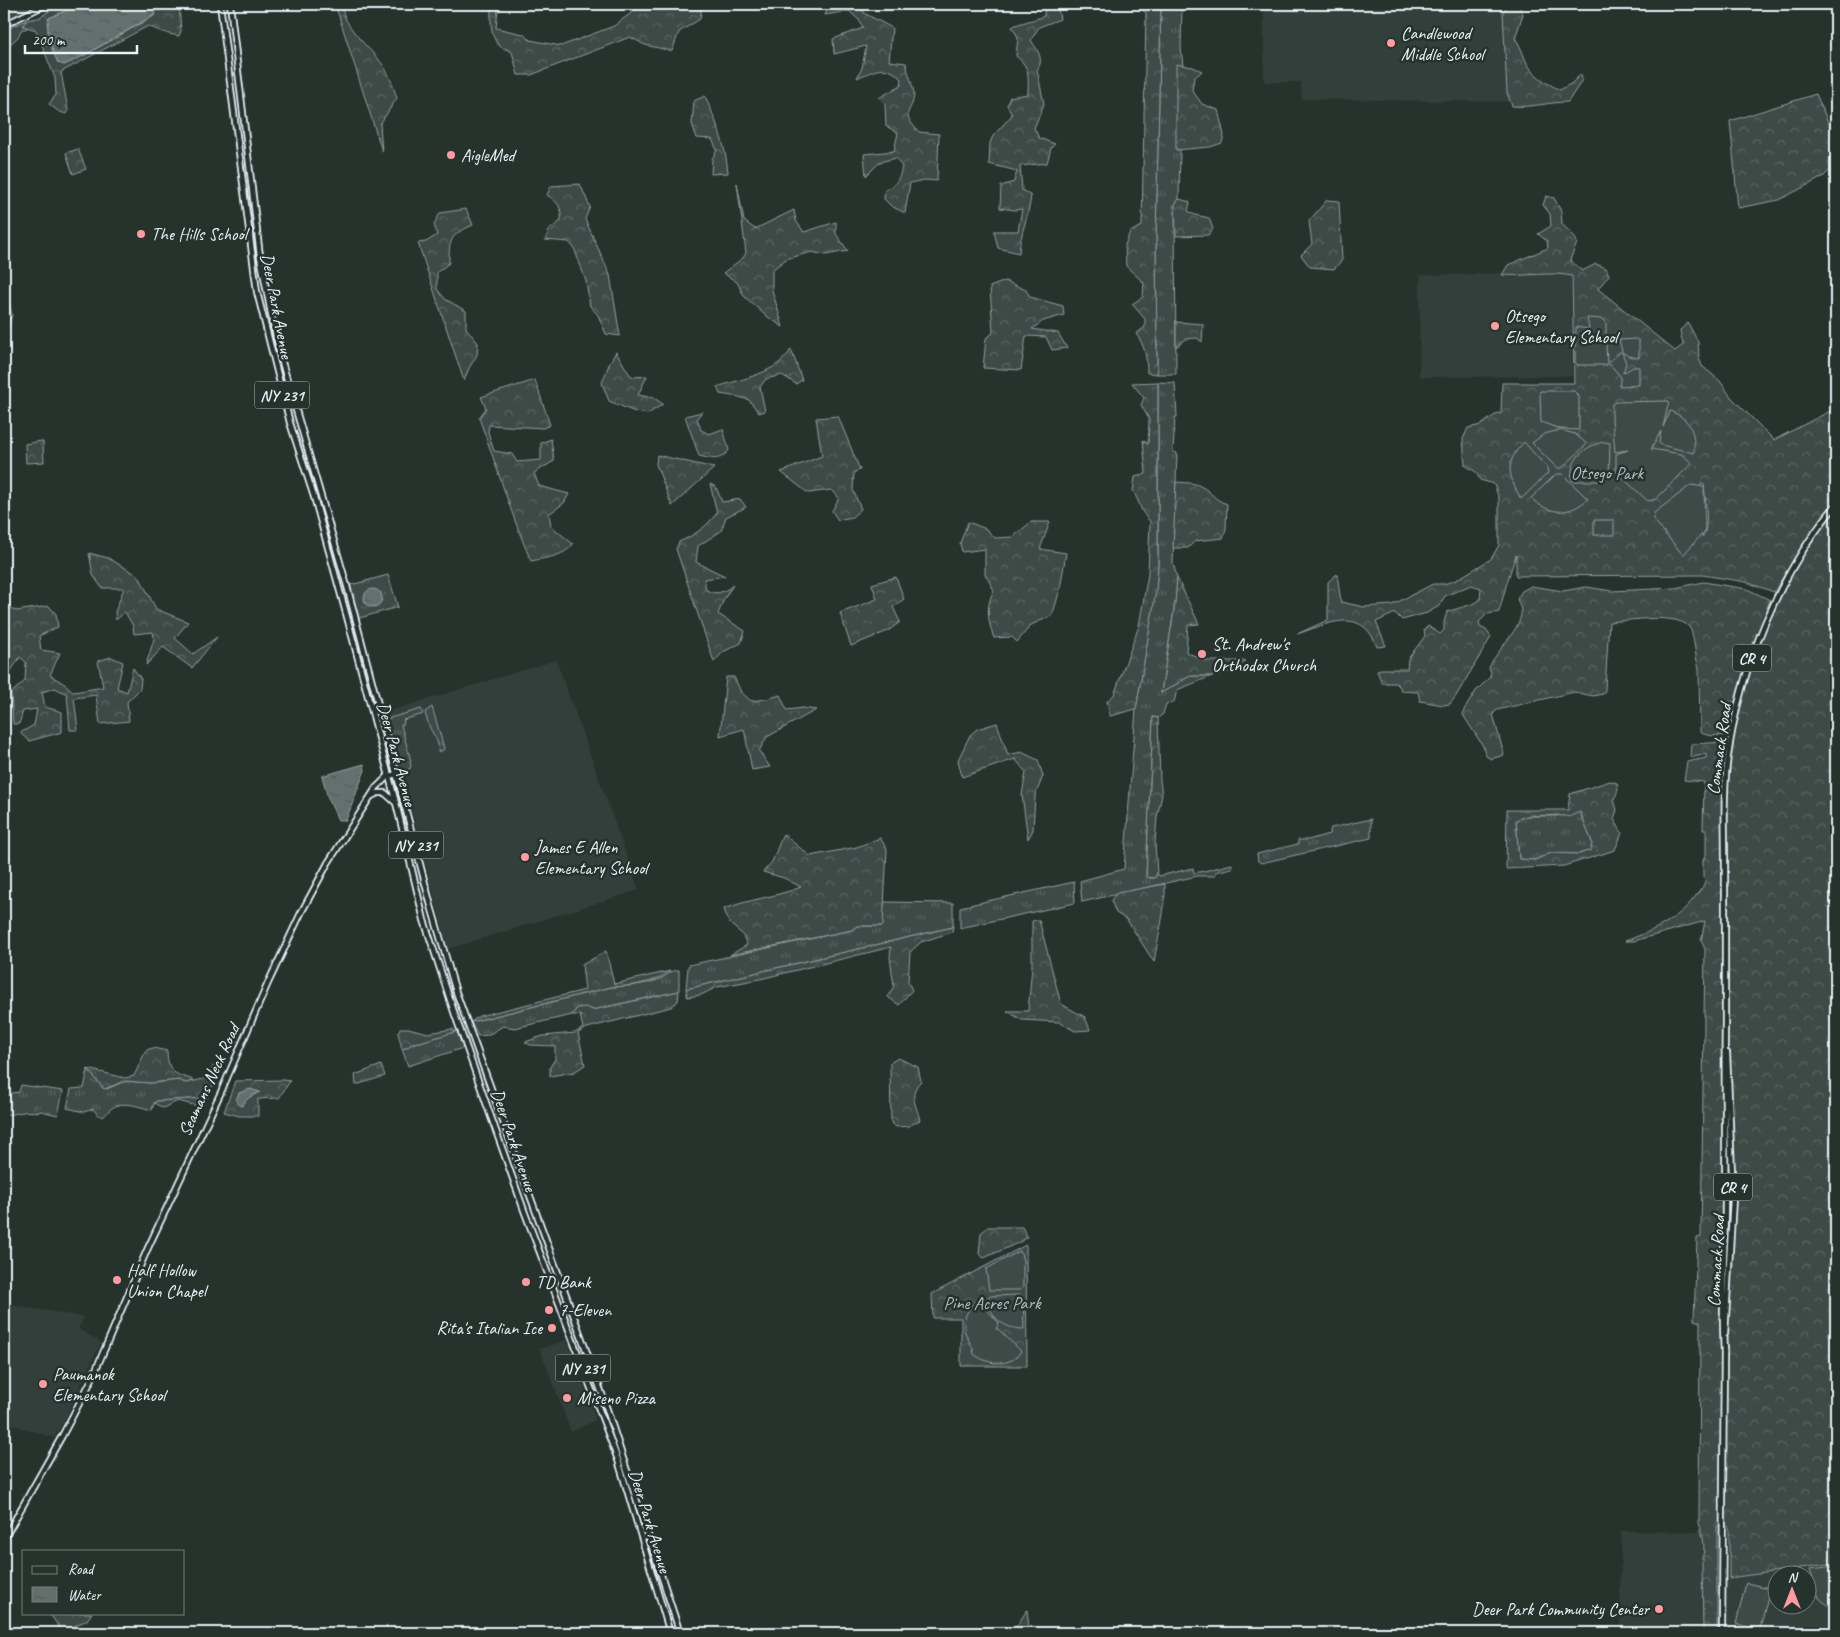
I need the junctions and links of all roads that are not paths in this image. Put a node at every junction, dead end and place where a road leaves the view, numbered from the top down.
1 (47, 4) edge
2 (220, 4) edge
3 (230, 4) edge
4 (4, 25) edge
5 (256, 220) junction
6 (248, 221) junction
7 (1836, 505) edge
8 (398, 774) junction
9 (388, 776) junction
10 (371, 797) junction
11 (396, 802) junction
12 (1725, 1021) junction
13 (1724, 1352) junction
14 (4, 1539) edge
15 (670, 1633) edge
16 (680, 1633) edge
17 (1722, 1633) edge

1 - 4 main road
2 - 6 main road, Deer Park Avenue / NY 231
3 - 5 main road, Deer Park Avenue / NY 231
5 - 6 main road
5 - 8 main road, Deer Park Avenue / NY 231
6 - 9 main road, Deer Park Avenue / NY 231
7 - 12 main road, Commack Road / CR 4
8 - 9 main road
8 - 16 main road, Deer Park Avenue / NY 231
9 - 10 main road, Seamans Neck Road
9 - 11 main road, Deer Park Avenue / NY 231
10 - 11 main road
10 - 14 main road, Seamans Neck Road
11 - 15 main road, Deer Park Avenue / NY 231
12 - 13 main road, Commack Road / CR 4
12 - 13 main road, Commack Road / CR 4
13 - 17 main road, Commack Road / CR 4

